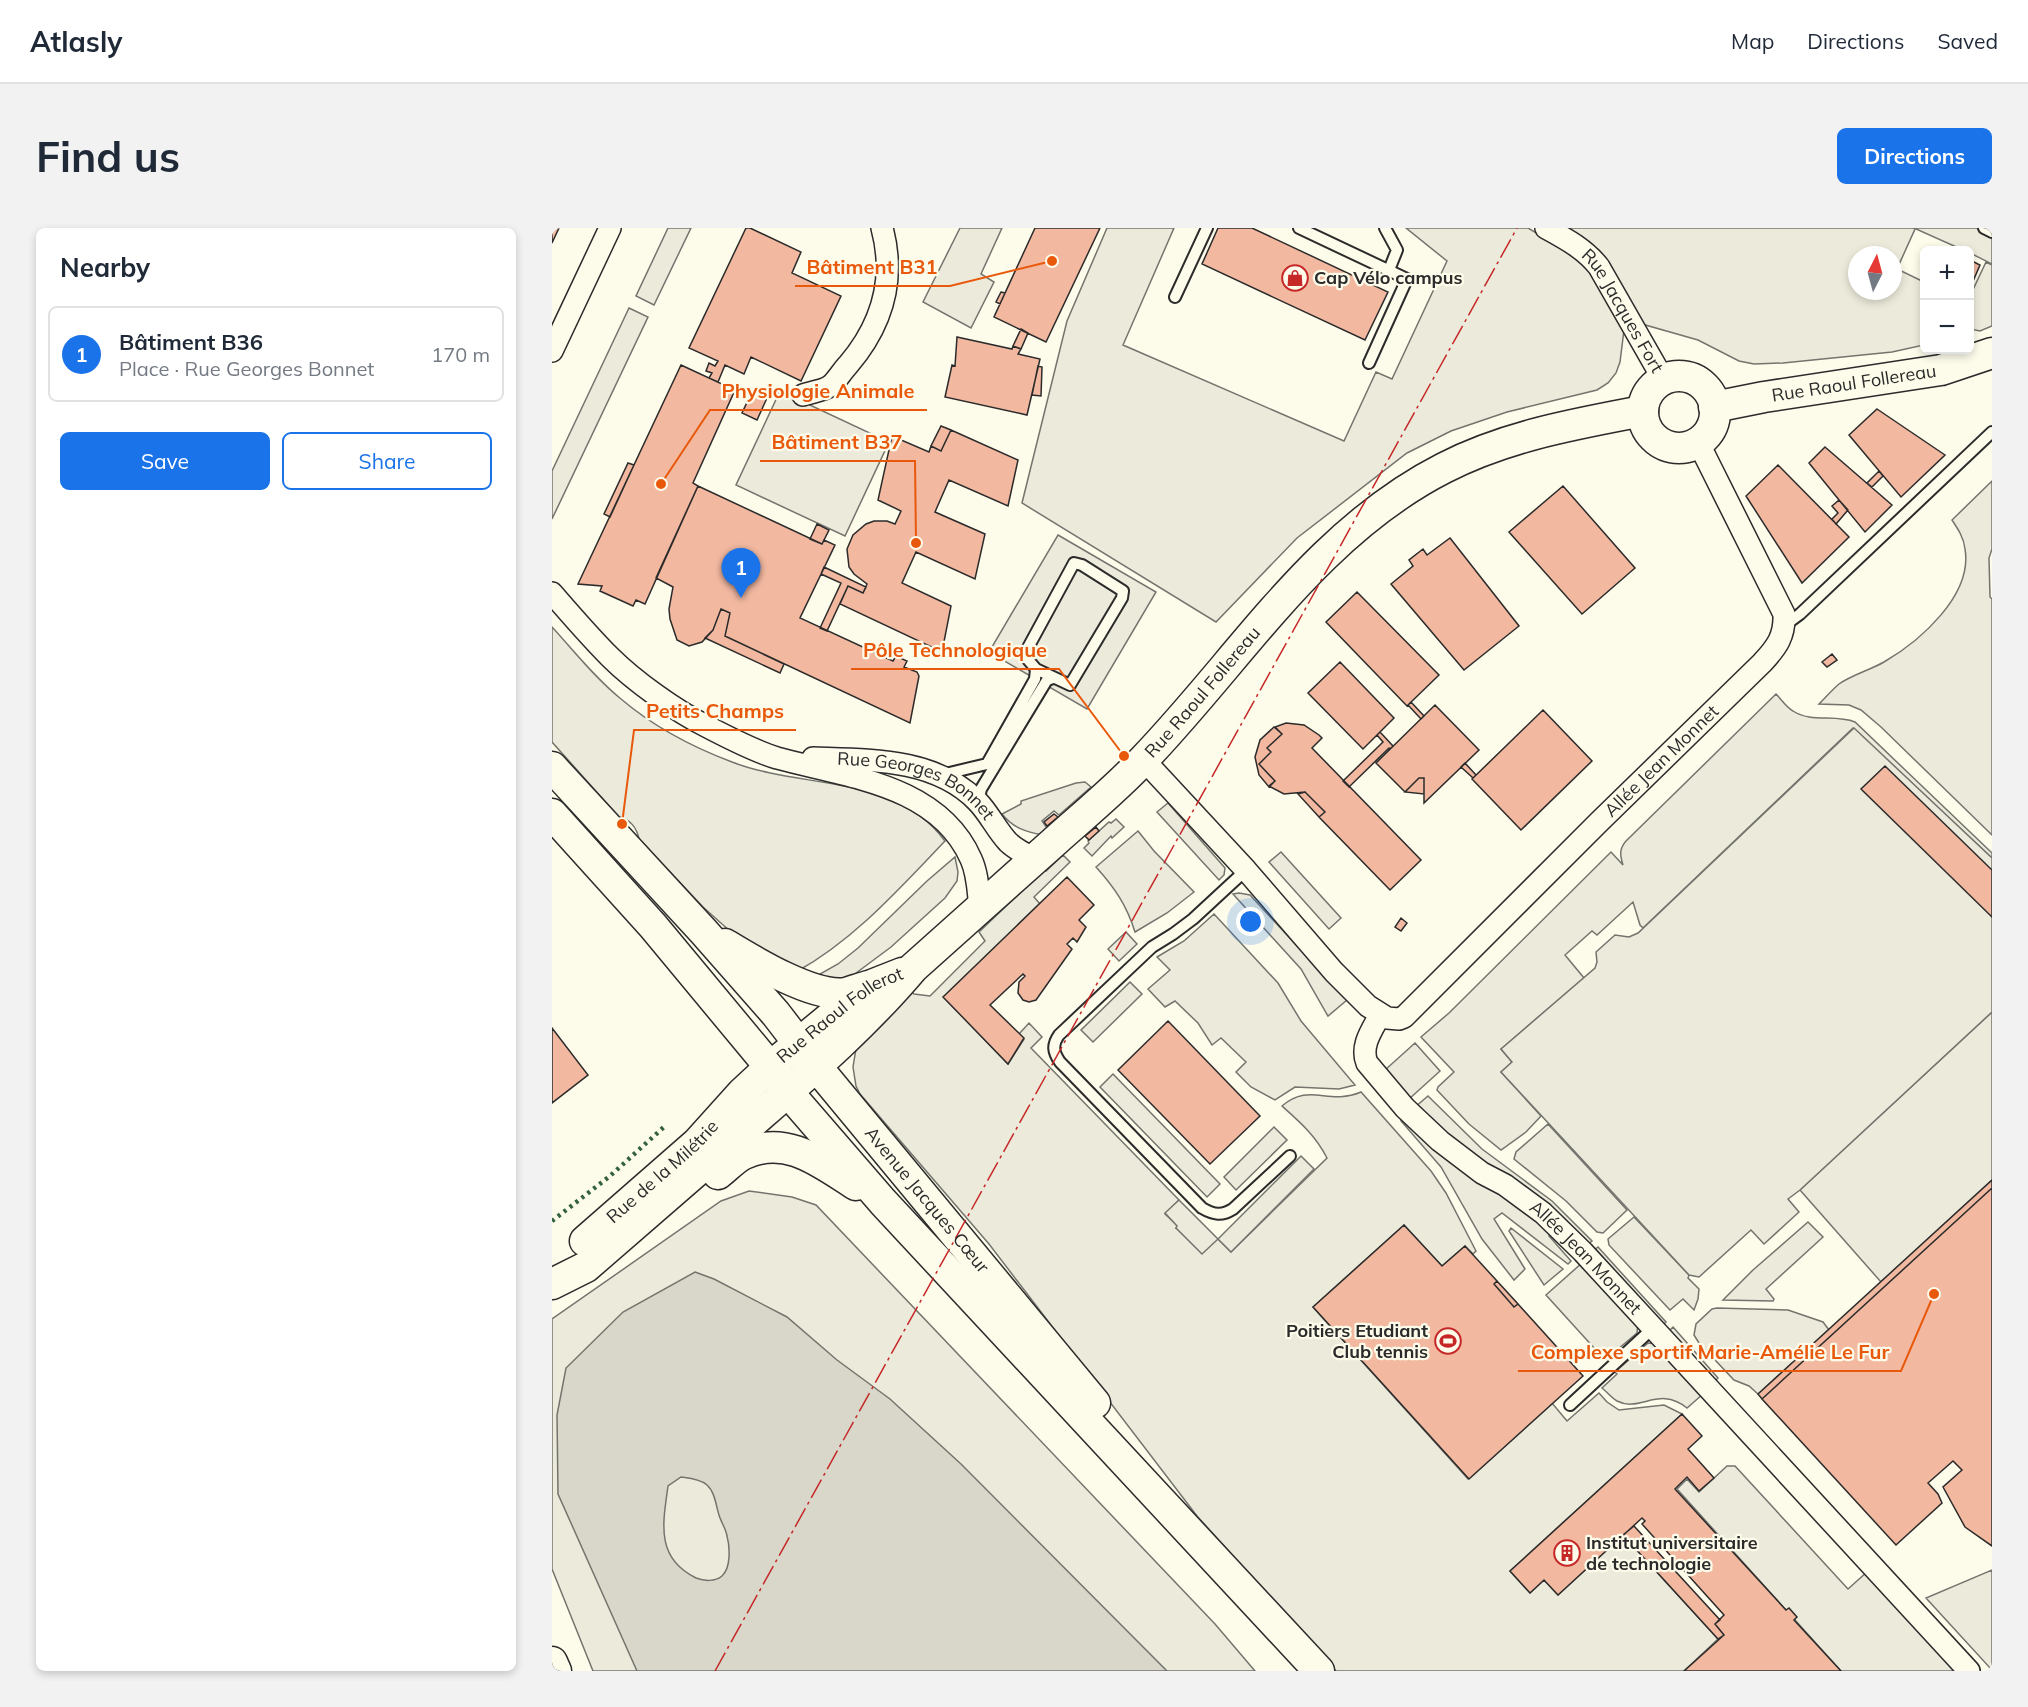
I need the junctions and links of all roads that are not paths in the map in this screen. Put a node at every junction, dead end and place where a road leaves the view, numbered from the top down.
1 (610, 228) edge
2 (882, 228) edge
3 (1207, 228) edge
4 (1299, 228) edge
5 (1385, 228) edge
6 (1546, 228) edge
7 (1984, 228) edge
8 (1992, 232) edge
9 (1389, 270) junction
10 (1175, 297) dead end
11 (552, 351) edge
12 (1992, 354) edge
13 (1369, 363) dead end
14 (1663, 379) junction
15 (803, 395) dead end
16 (1714, 407) junction
17 (1643, 411) junction
18 (1992, 432) edge
19 (1698, 442) junction
20 (552, 593) edge
21 (1784, 625) junction
22 (1036, 669) junction
23 (1053, 678) junction
24 (774, 757) junction
25 (1144, 760) junction
26 (552, 767) edge
27 (939, 775) junction
28 (978, 802) junction
29 (552, 814) edge
30 (1035, 859) junction
31 (1246, 870) junction
32 (980, 908) junction
33 (704, 932) junction
34 (913, 968) junction
35 (874, 984) junction
36 (1380, 1015) junction
37 (807, 1055) junction
38 (770, 1067) junction
39 (787, 1091) junction
40 (1290, 1156) dead end
41 (883, 1202) junction
42 (641, 1220) junction
43 (554, 1278) edge
44 (1653, 1328) junction
45 (1570, 1405) dead end
46 (1292, 1641) junction
47 (552, 1662) edge
48 (556, 1671) edge
49 (1319, 1671) edge
50 (1969, 1671) edge

1 - 11 street
2 - 15 street
3 - 10 lane
4 - 9 lane
5 - 9 lane
6 - 14 street, Rue Jacques Fort
7 - 8 lane
9 - 13 lane
12 - 16 street, Rue Raoul Follereau
14 - 16 street
14 - 17 street
16 - 19 street
17 - 19 street
17 - 25 street, Rue Raoul Follereau
18 - 21 lane
19 - 21 street
20 - 24 street, Rue Georges Bonnet
21 - 36 street, Allée Jean Monnet
22 - 23 lane
22 - 23 lane
22 - 27 lane
23 - 28 lane
24 - 27 street, Rue Georges Bonnet
24 - 32 street, Rue Georges Bonnet
25 - 30 street, Rue Raoul Follereau
25 - 31 street
26 - 33 street, Avenue Jacques Cœur
27 - 28 street, Rue Georges Bonnet
28 - 30 street, Rue Georges Bonnet
29 - 38 street, Avenue Jacques Cœur
30 - 32 street, Rue Raoul Follereau
31 - 36 street
31 - 40 lane
32 - 34 street, Rue Raoul Follereau
33 - 35 street
33 - 37 street, Avenue Jacques Cœur
34 - 35 street, Rue Raoul Follerot
34 - 37 street, Rue Raoul Follereau
35 - 37 street, Rue Raoul Follerot
36 - 44 street, Allée Jean Monnet
37 - 38 street, Rue Raoul Follerot
37 - 39 street, Rue Raoul Follereau
37 - 46 street, Avenue Jacques Cœur
38 - 39 street, Avenue Jacques Cœur
38 - 43 street, Rue de la Milétrie
39 - 41 street, Avenue Jacques Cœur
39 - 42 street, Rue de la Milétrie
41 - 42 street
41 - 46 street, Avenue Jacques Cœur
42 - 43 street, Rue de la Milétrie
44 - 45 lane
44 - 50 street, Allée Jean Monnet
46 - 49 street, Avenue Jacques Cœur
47 - 48 street

